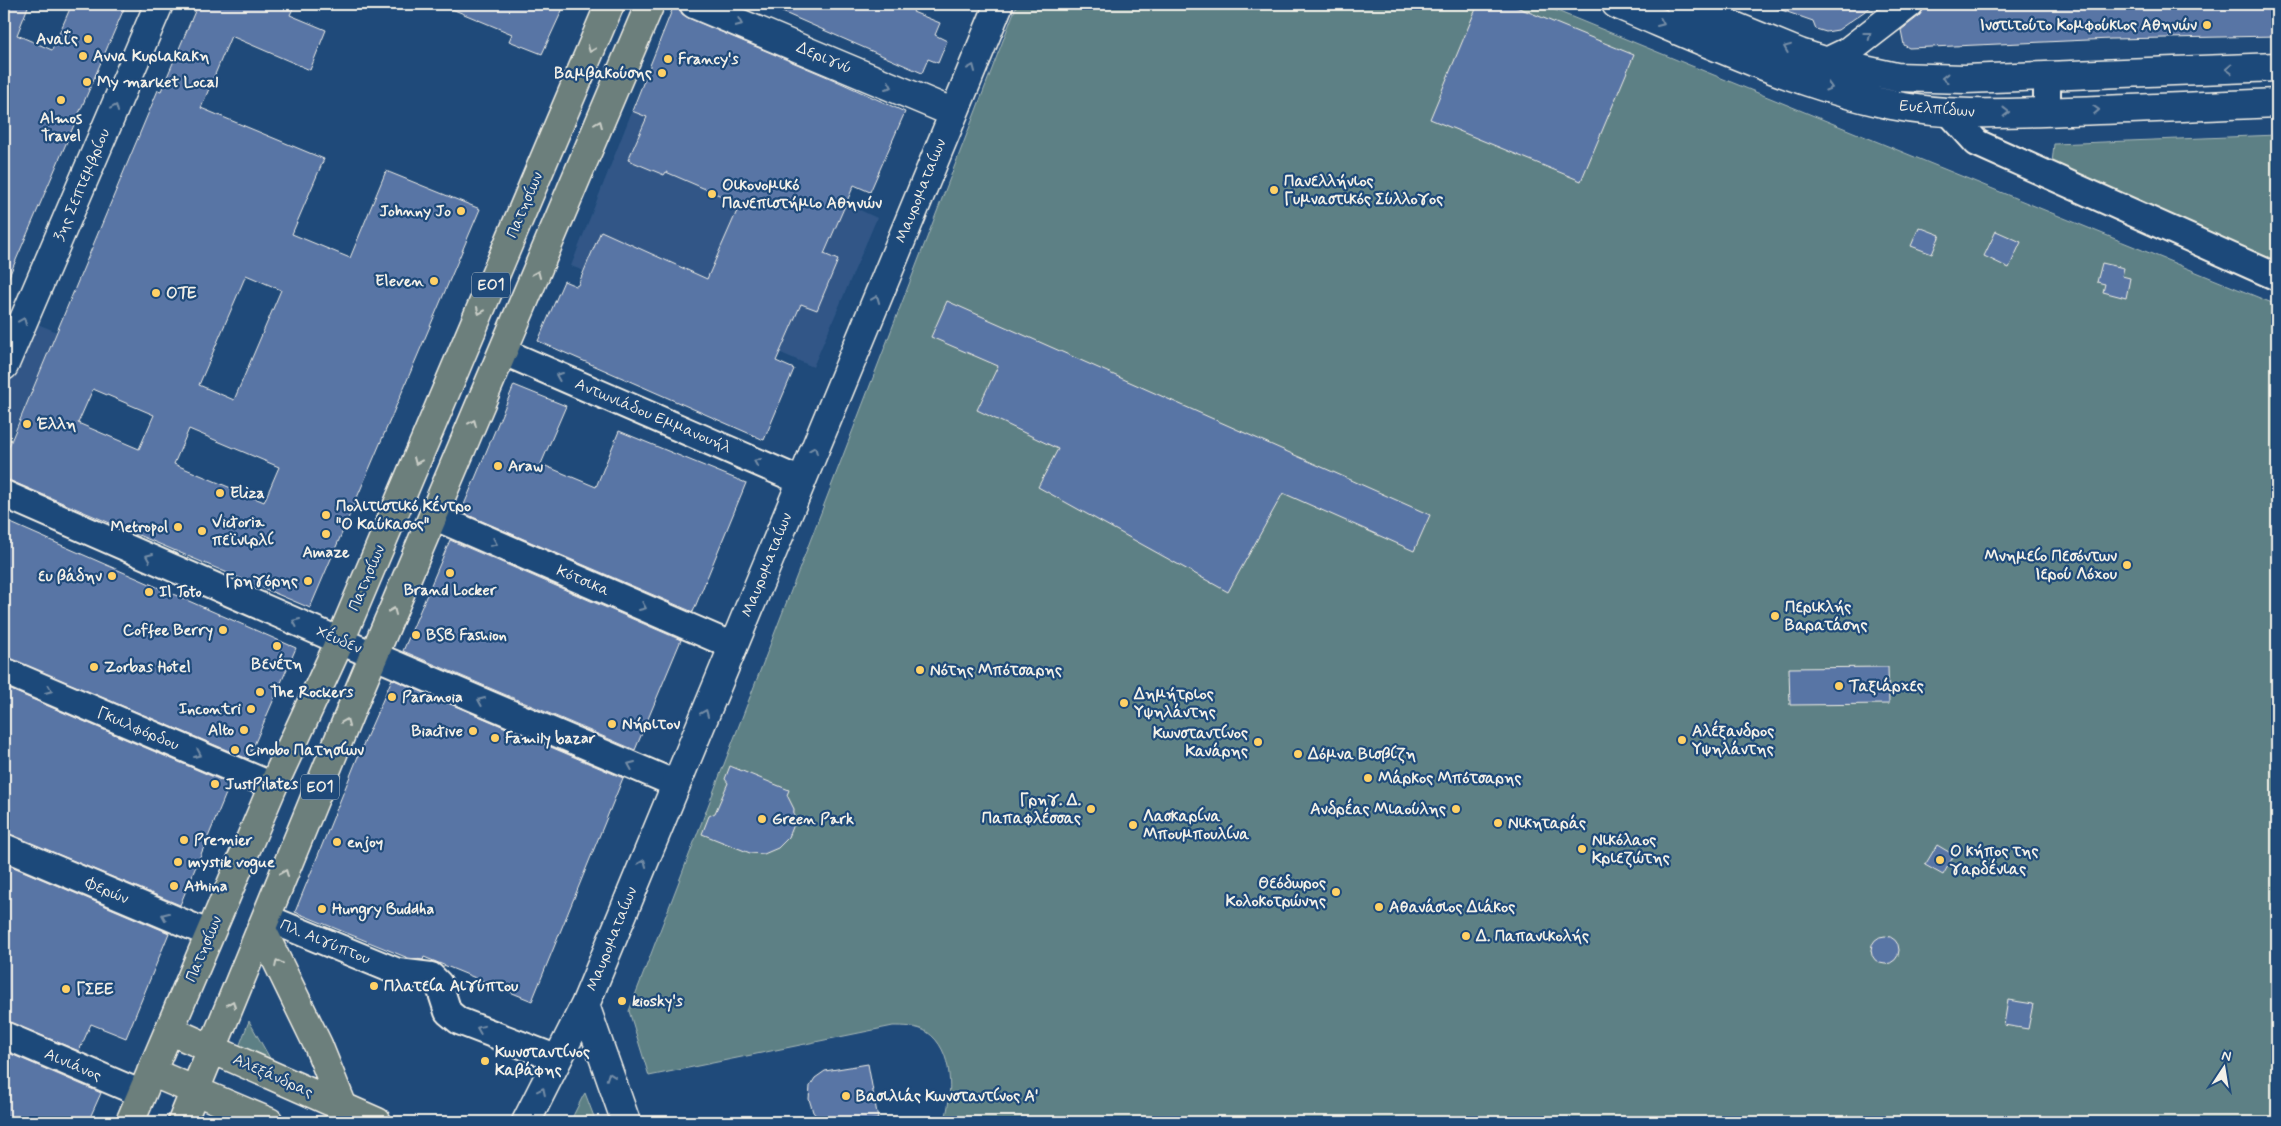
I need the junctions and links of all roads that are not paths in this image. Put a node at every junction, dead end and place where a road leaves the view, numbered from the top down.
1 (159, 4) edge
2 (610, 4) edge
3 (650, 4) edge
4 (694, 4) edge
5 (999, 4) edge
6 (1616, 4) edge
7 (1680, 4) edge
8 (1909, 4) edge
9 (1828, 62) junction
10 (2277, 67) edge
11 (1777, 71) junction
12 (2047, 76) junction
13 (2277, 103) edge
14 (1949, 112) junction
15 (2047, 112) junction
16 (954, 113) junction
17 (2277, 277) edge
18 (504, 352) junction
19 (4, 366) edge
20 (801, 481) junction
21 (4, 494) edge
22 (433, 516) junction
23 (340, 641) junction
24 (733, 646) junction
25 (374, 656) junction
26 (4, 671) edge
27 (676, 784) junction
28 (273, 786) junction
29 (4, 847) edge
30 (264, 924) junction
31 (210, 934) junction
32 (584, 1005) junction
33 (169, 1030) junction
34 (4, 1035) edge
35 (213, 1049) junction
36 (558, 1060) junction
37 (147, 1083) junction
38 (196, 1091) junction
39 (343, 1107) junction
40 (130, 1122) edge
41 (182, 1122) edge
42 (269, 1122) edge
43 (377, 1122) edge
44 (526, 1122) edge
45 (626, 1122) edge

19 -> 1 main road, 3ης Σεπτεμβρίου
2 -> 23 main road, Πατησίων / ΕΟ1
18 -> 3 main road, ΕΟ1
4 -> 16 main road, Δεριγνύ
16 -> 5 main road, Μαυροματαίων
6 -> 11 main road, Ευελπίδων
9 -> 7 main road, Ευελπίδων
9 -> 8 main road
9 - 11 main road
12 -> 9 main road, Ευελπίδων
10 -> 12 main road, Ευελπίδων
11 -> 14 main road, Ευελπίδων
12 - 15 street
15 -> 13 main road, Ευελπίδων
14 -> 15 main road, Ευελπίδων
14 - 17 street
20 -> 16 main road, Μαυροματαίων
20 -> 18 street, Αντωνιάδου Εμμανουήλ
22 -> 18 main road, ΕΟ1
20 - 24 main road, Μαυροματαίων
23 -> 21 street, Χέυδεν
22 -> 24 street, Κότσικα
25 -> 22 main road, ΕΟ1
23 - 25 street, Χέυδεν
23 - 28 main road, Πατησίων / ΕΟ1
27 -> 24 main road, Μαυροματαίων
27 -> 25 street, Χέυδεν
30 -> 25 main road, ΕΟ1
26 -> 28 street, Γκυιλφόρδου
32 -> 27 main road, Μαυροματαίων
28 - 31 main road, Πατησίων / ΕΟ1
31 -> 29 street, Φερών
35 -> 30 main road, ΕΟ1
36 -> 30 street, Πλ. Αιγύπτου
39 -> 30 main road
31 - 33 main road, Πατησίων / ΕΟ1
32 - 36 main road, Μαυροματαίων
45 -> 32 main road
33 - 35 main road, Αλεξάνδρας
33 - 37 main road, Πατησίων / ΕΟ1
34 - 37 street, Αινιάνος
35 - 38 main road, ΕΟ1
35 - 39 main road, Αλεξάνδρας
44 -> 36 main road, Μαυροματαίων
37 - 38 main road
37 - 40 main road, Πατησίων / ΕΟ1
38 - 41 main road, ΕΟ1
38 - 42 main road
39 - 43 main road, Αλεξάνδρας

